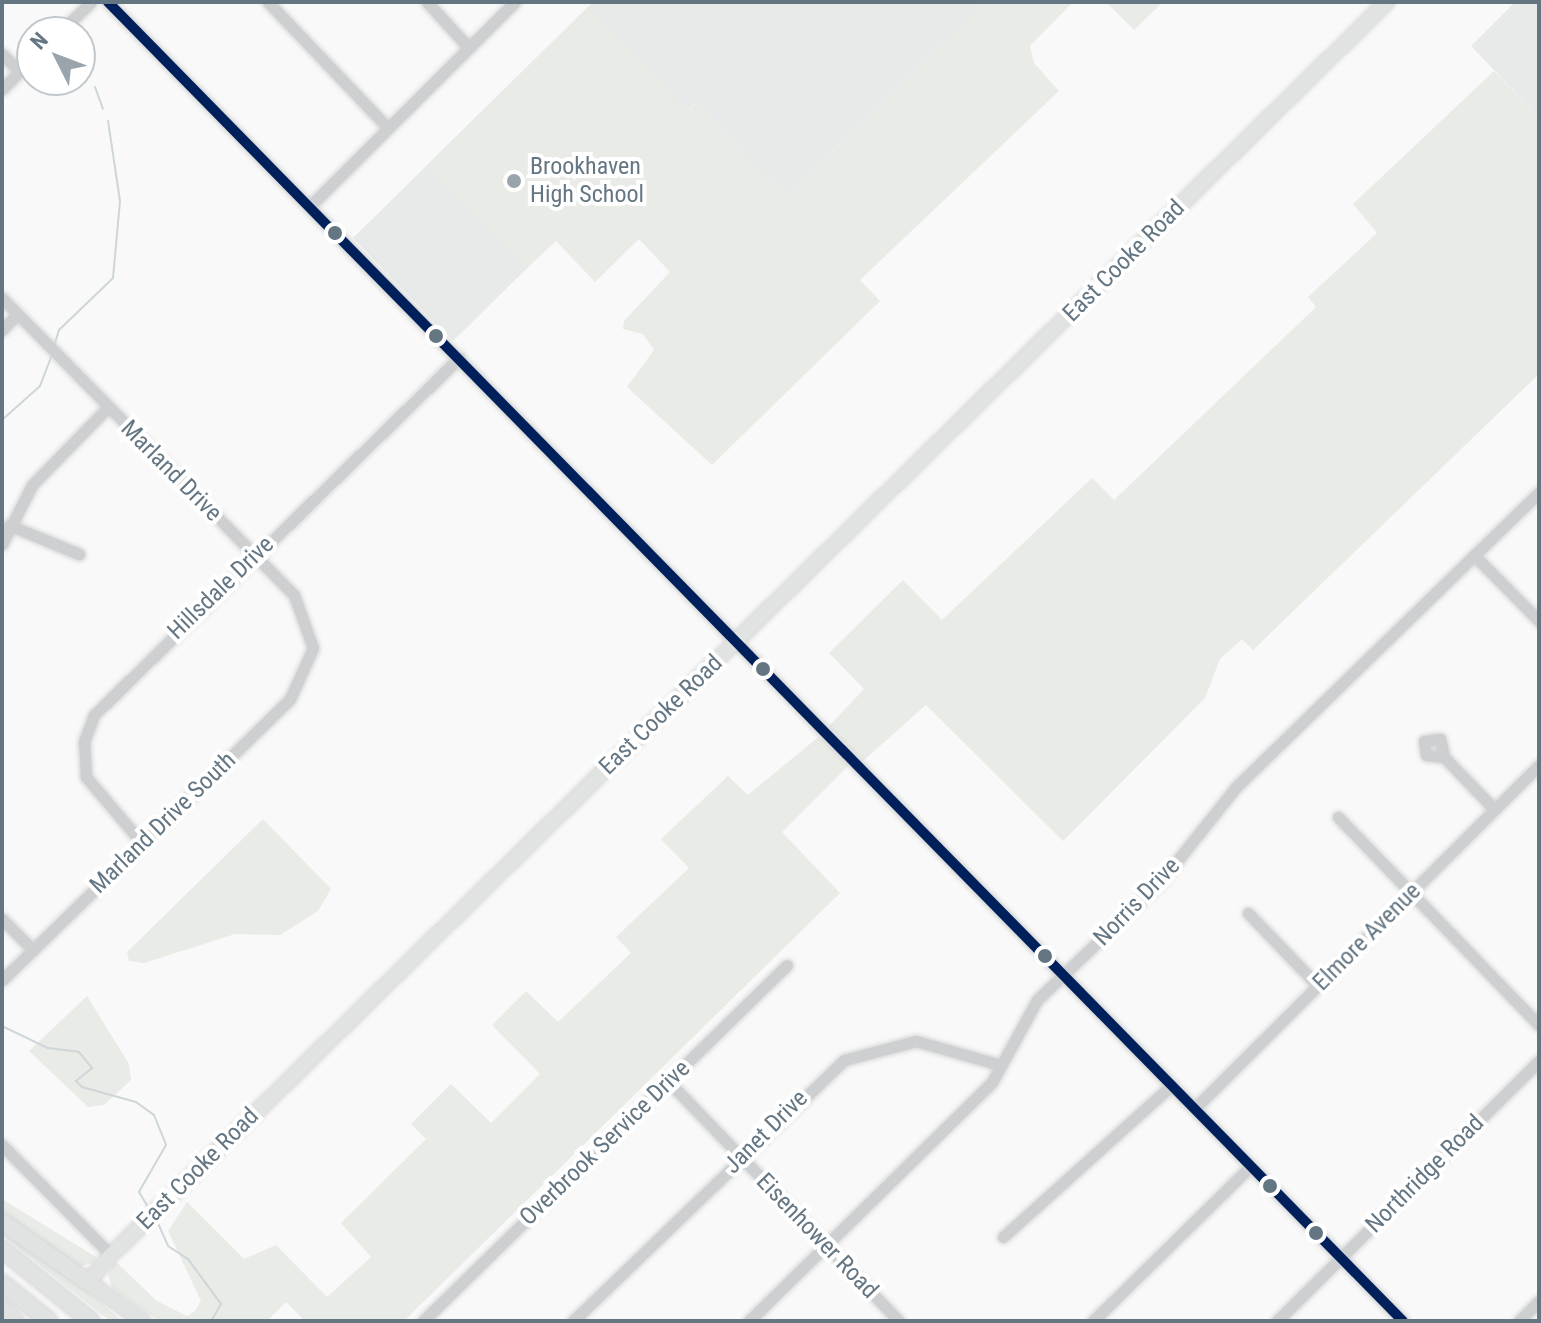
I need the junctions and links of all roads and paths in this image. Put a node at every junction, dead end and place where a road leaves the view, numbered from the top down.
1 (91, 2) edge
2 (108, 2) edge
3 (268, 2) edge
4 (427, 2) edge
5 (515, 2) edge
6 (1387, 2) edge
7 (77, 16) edge
8 (469, 48) junction
9 (16, 74) edge
10 (2, 89) edge
11 (388, 128) junction
12 (310, 206) junction
13 (2, 298) edge
14 (17, 314) junction
15 (2, 330) edge
16 (459, 358) junction
17 (108, 407) junction
18 (1539, 492) edge
19 (9, 525) junction
20 (2, 544) edge
21 (79, 554) dead end
22 (1474, 555) junction
23 (255, 556) junction
24 (1539, 621) edge
25 (738, 641) junction
26 (312, 657) joint
27 (1444, 757) dead end
28 (1539, 765) edge
29 (1494, 809) junction
30 (1338, 817) dead end
31 (142, 843) junction
32 (1411, 893) junction
33 (1248, 913) dead end
34 (2, 919) edge
35 (33, 950) junction
36 (787, 965) dead end
37 (1065, 976) junction
38 (2, 980) edge
39 (1318, 986) junction
40 (1539, 1025) edge
41 (1539, 1061) edge
42 (1000, 1065) junction
43 (668, 1081) junction
44 (1172, 1085) junction
45 (1195, 1108) junction
46 (2, 1145) edge
47 (741, 1156) junction
48 (1251, 1166) junction
49 (2, 1222) edge
50 (1003, 1237) dead end
51 (826, 1246) junction
52 (2, 1249) edge
53 (111, 1255) junction
54 (1341, 1258) junction
55 (88, 1282) junction
56 (2, 1283) edge
57 (1539, 1301) edge
58 (2, 1309) edge
59 (15, 1321) edge
60 (49, 1321) edge
61 (91, 1321) edge
62 (143, 1321) edge
63 (423, 1321) edge
64 (573, 1321) edge
65 (749, 1321) edge
66 (899, 1321) edge
67 (1093, 1321) edge
68 (1277, 1321) edge
69 (1403, 1321) edge
70 (1519, 1321) edge

1 - 7 street
2 - 12 street
3 - 11 street
4 - 8 street
5 - 8 street
6 - 25 main road, East Cooke Road
8 - 11 street
9 - 10 street
11 - 12 street
12 - 16 street
13 - 14 street, Marland Drive
14 - 15 street
14 - 17 street, Marland Drive
16 - 23 street, Hillsdale Drive
16 - 25 street
17 - 19 street
17 - 23 street, Marland Drive
18 - 22 street, Norris Drive
19 - 20 street
19 - 21 street
22 - 24 street
22 - 37 street, Norris Drive
23 - 26 street, Marland Drive
23 - 31 street, Hillsdale Drive
25 - 37 street
25 - 53 main road, East Cooke Road
26 - 31 street, Marland Drive South
27 - 29 street
28 - 29 street, Elmore Avenue
29 - 32 street, Elmore Avenue
30 - 32 street
31 - 35 street, Marland Drive South
32 - 39 street, Elmore Avenue
32 - 40 street
33 - 39 street
34 - 35 street
35 - 38 street, Marland Drive South
36 - 43 street, Overbrook Service Drive
37 - 42 street, Norris Drive
37 - 44 street
39 - 45 street, Elmore Avenue
41 - 54 street, Northridge Road
42 - 47 street, Janet Drive
42 - 51 street, Norris Drive
43 - 47 street, Eisenhower Road
43 - 63 street, Overbrook Service Drive
44 - 45 street
44 - 50 street
45 - 48 street
46 - 53 street
47 - 51 street, Eisenhower Road
47 - 64 street, Janet Drive
48 - 54 street
48 - 67 street
49 - 55 highway
51 - 65 street, Norris Drive
51 - 66 street, Eisenhower Road
52 - 61 highway
53 - 55 main road, East Cooke Road
54 - 68 street, Northridge Road
54 - 69 street
55 - 62 main road
56 - 60 highway
57 - 70 street
58 - 59 highway

